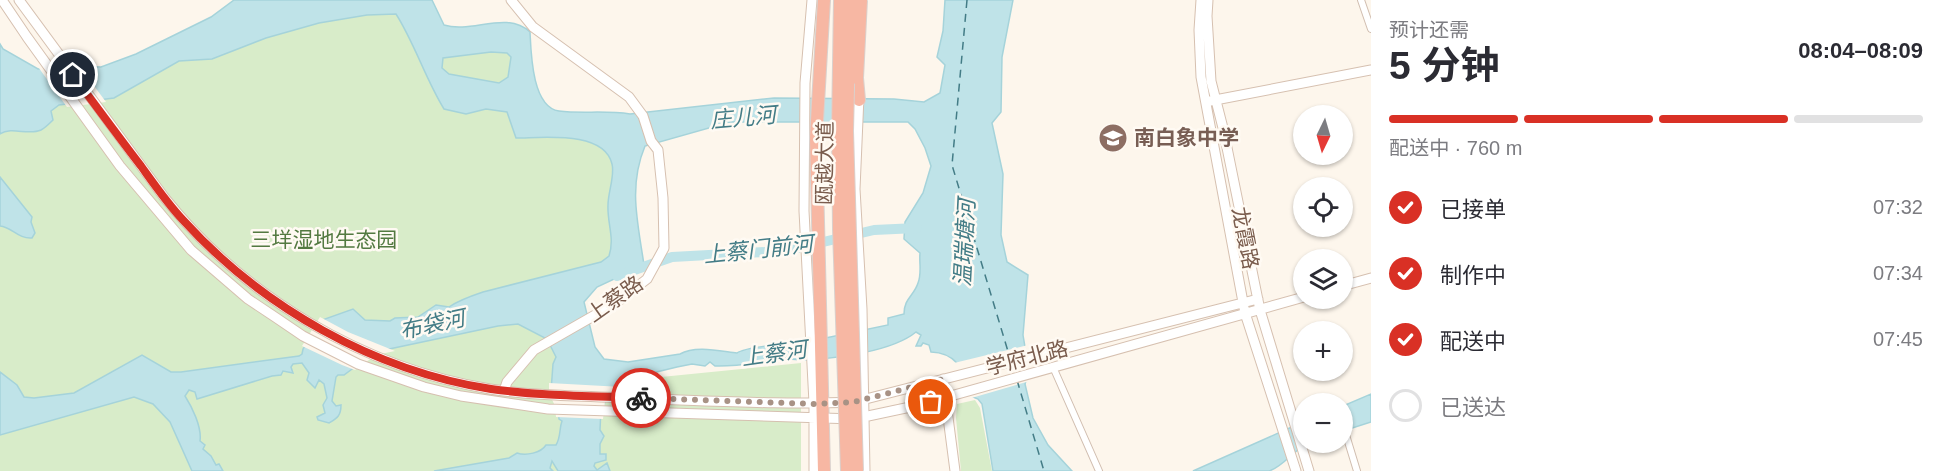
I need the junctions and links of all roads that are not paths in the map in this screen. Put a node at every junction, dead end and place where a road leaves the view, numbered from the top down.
1 (2, 0) edge
2 (19, 0) edge
3 (511, 0) edge
4 (812, 0) edge
5 (824, 0) edge
6 (840, 0) edge
7 (850, 0) edge
8 (855, 0) edge
9 (861, 0) edge
10 (866, 0) edge
11 (1202, 0) edge
12 (1208, 0) edge
13 (1361, 0) edge
14 (854, 23) junction
15 (1371, 29) edge
16 (863, 52) junction
17 (1371, 70) edge
18 (1216, 99) junction
19 (812, 100) junction
20 (852, 100) junction
21 (1205, 102) junction
22 (811, 126) junction
23 (851, 127) junction
24 (1371, 278) edge
25 (1353, 283) edge
26 (1258, 298) junction
27 (1293, 300) edge
28 (1244, 302) junction
29 (1260, 310) junction
30 (1245, 313) junction
31 (1053, 367) junction
32 (947, 378) junction
33 (504, 390) junction
34 (946, 397) junction
35 (858, 401) junction
36 (818, 403) junction
37 (859, 418) junction
38 (818, 419) junction
39 (1352, 453) edge
40 (814, 471) edge
41 (824, 471) edge
42 (847, 471) edge
43 (856, 471) edge
44 (865, 471) edge
45 (955, 471) edge
46 (1099, 471) edge
47 (1296, 471) edge
48 (1309, 471) edge
49 (1357, 471) edge

1 - 38 main road
2 - 33 main road, 学府北路
3 - 33 main road, 上蔡路
4 - 19 main road
5 - 19 highway, 瓯越大道
6 - 42 highway, bridge
7 - 43 highway, bridge
8 - 14 highway, 瓯越大道
9 - 20 highway, bridge
10 - 16 main road
11 - 21 main road, 龙霞路
12 - 18 main road, 龙霞路
13 - 15 street
14 - 16 main road
14 - 20 highway, 瓯越大道
16 - 20 main road
17 - 18 main road
18 - 21 main road
18 - 26 main road, 龙霞路
19 - 22 highway, 瓯越大道
20 - 23 highway, 瓯越大道, bridge
21 - 28 main road, 龙霞路
22 - 36 highway, 瓯越大道
22 - 36 main road
23 - 35 main road
23 - 35 highway, 瓯越大道, bridge
24 - 25 main road
26 - 28 main road, 学府北路
26 - 29 main road, 龙霞路
27 - 29 main road
28 - 30 main road, 龙霞路
28 - 32 main road, 学府北路
29 - 30 main road
29 - 48 main road, 龙霞路
30 - 31 main road
30 - 47 main road, 龙霞路
31 - 34 main road
31 - 46 street
32 - 34 main road
32 - 35 main road, 学府北路
33 - 36 main road, 学府北路
34 - 37 main road
34 - 45 main road
35 - 36 main road, 学府北路
35 - 37 highway, 瓯越大道
36 - 38 highway, 瓯越大道
37 - 38 main road
37 - 43 highway, 瓯越大道
37 - 44 main road
38 - 40 main road
38 - 41 highway, 瓯越大道
39 - 49 street

